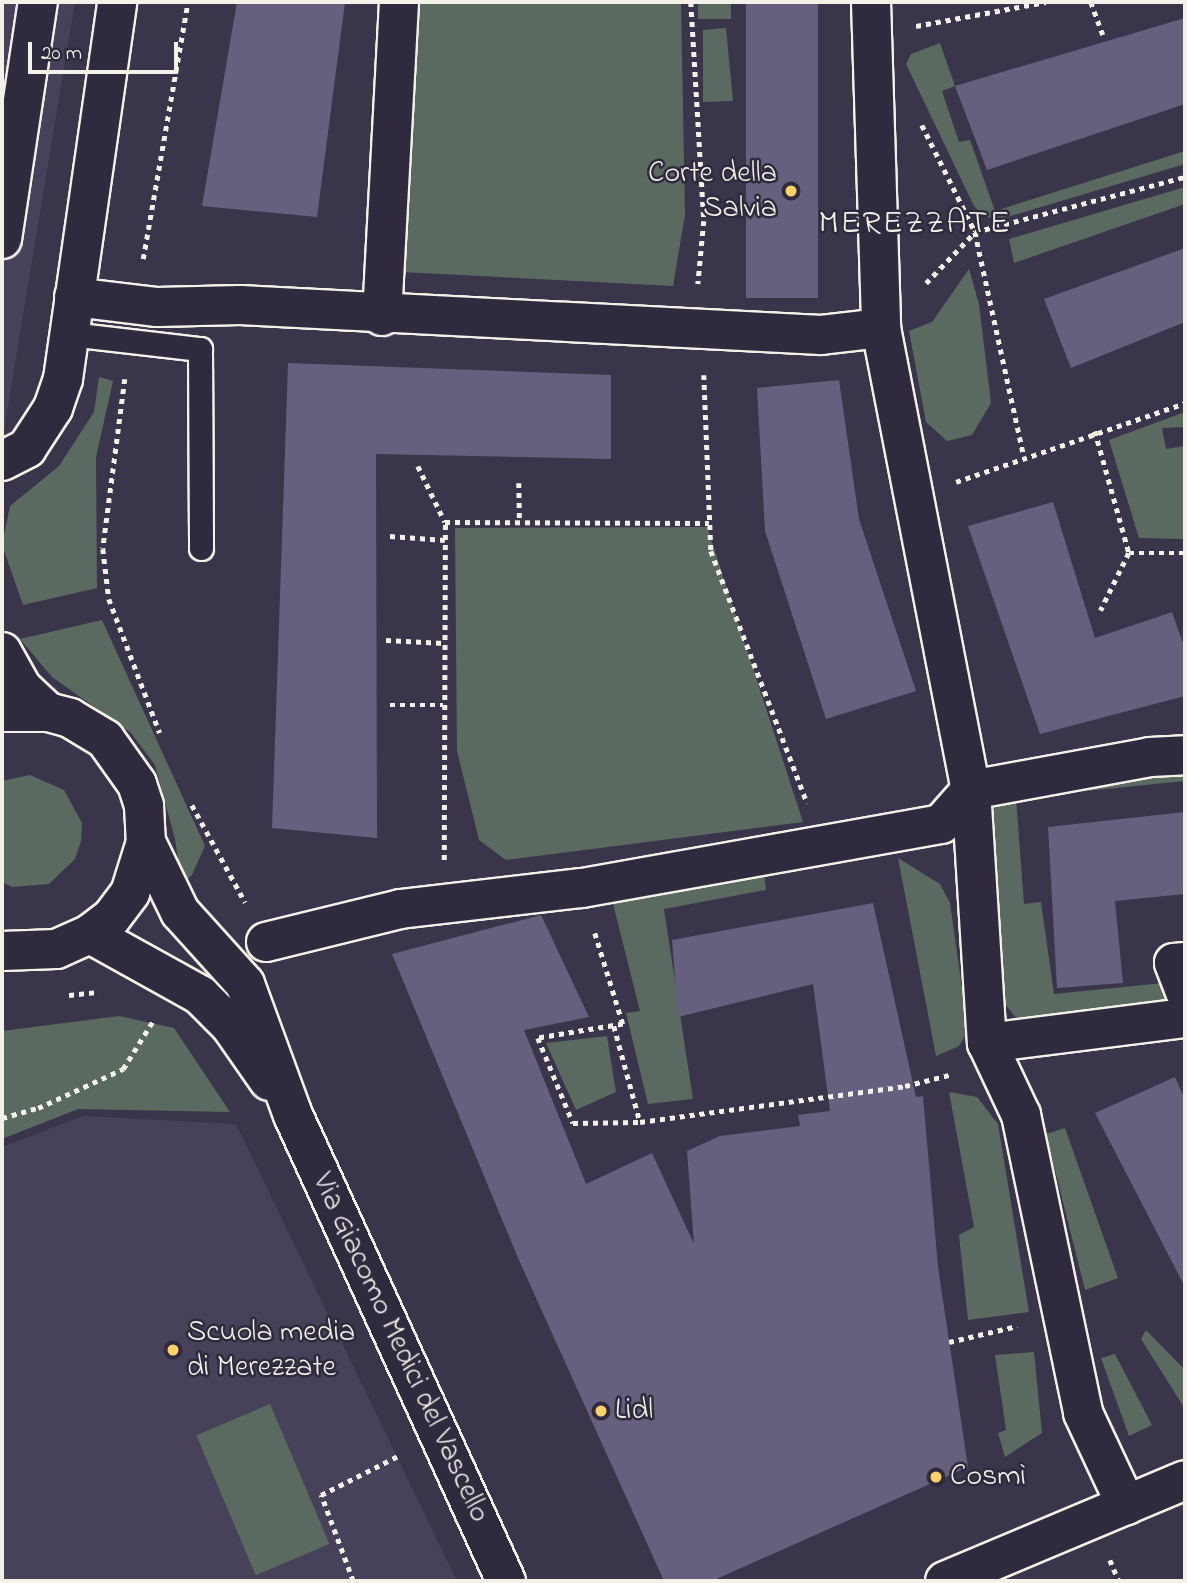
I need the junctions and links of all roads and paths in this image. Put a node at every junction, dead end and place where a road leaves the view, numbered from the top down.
1 (38, 2) edge
2 (117, 2) edge
3 (398, 2) edge
4 (691, 2) edge
5 (1045, 2) edge
6 (1091, 2) edge
7 (872, 17) edge
8 (1103, 35) dead end
9 (918, 118) dead end
10 (1185, 177) edge
11 (975, 232) junction
12 (2, 239) edge
13 (72, 316) junction
14 (382, 316) junction
15 (702, 328) junction
16 (881, 328) junction
17 (1185, 403) edge
18 (1095, 431) junction
19 (1024, 457) junction
20 (2, 461) edge
21 (418, 466) dead end
22 (519, 484) dead end
23 (916, 497) junction
24 (445, 522) junction
25 (520, 522) junction
26 (709, 523) junction
27 (390, 536) dead end
28 (445, 540) junction
29 (201, 548) dead end
30 (1185, 552) edge
31 (1129, 553) junction
32 (1101, 610) dead end
33 (386, 639) dead end
34 (444, 643) junction
35 (2, 652) edge
36 (390, 705) dead end
37 (443, 705) junction
38 (2, 712) edge
39 (48, 712) junction
40 (1185, 755) edge
41 (971, 790) junction
42 (146, 842) junction
43 (822, 842) junction
44 (582, 888) junction
45 (470, 897) junction
46 (90, 934) junction
47 (265, 942) dead end
48 (2, 951) edge
49 (1185, 962) edge
50 (1185, 992) edge
51 (156, 1017) dead end
52 (1185, 1018) edge
53 (614, 1026) junction
54 (991, 1053) junction
55 (293, 1115) junction
56 (2, 1118) edge
57 (640, 1122) junction
58 (1063, 1316) junction
59 (949, 1342) dead end
60 (393, 1458) dead end
61 (1185, 1480) edge
62 (1126, 1505) junction
63 (354, 1581) edge
64 (506, 1581) edge
65 (945, 1581) edge

1 - 12 street
2 - 13 street
3 - 14 street
4 - 15 path
5 - 7 path
6 - 8 path
7 - 16 street
9 - 11 path
10 - 11 path
11 - 16 path
11 - 19 path
13 - 14 street
13 - 20 street
13 - 29 lane
14 - 15 street
15 - 16 street
15 - 26 path
16 - 23 street
17 - 18 path
18 - 19 path
18 - 31 path
19 - 23 path
21 - 24 path
22 - 25 path
23 - 41 street
24 - 25 path
24 - 28 path
25 - 26 path
26 - 43 path
27 - 28 path
28 - 34 path
30 - 31 path
31 - 32 path
33 - 34 path
34 - 37 path
35 - 39 street
36 - 37 path
37 - 45 path
38 - 39 street
39 - 42 street
40 - 41 street
41 - 43 street
41 - 54 street
42 - 46 street
42 - 55 street, Via Giacomo Medici del Vascello
43 - 44 street
44 - 45 street
44 - 53 path
45 - 47 street
46 - 48 street
46 - 55 street, Via Giacomo Medici del Vascello
49 - 50 street
51 - 56 path
52 - 54 street
53 - 57 path
53 - 57 path
54 - 57 path
54 - 58 street
55 - 64 street, Via Giacomo Medici del Vascello
58 - 59 path
58 - 62 street
60 - 63 path
61 - 62 street
62 - 65 street

